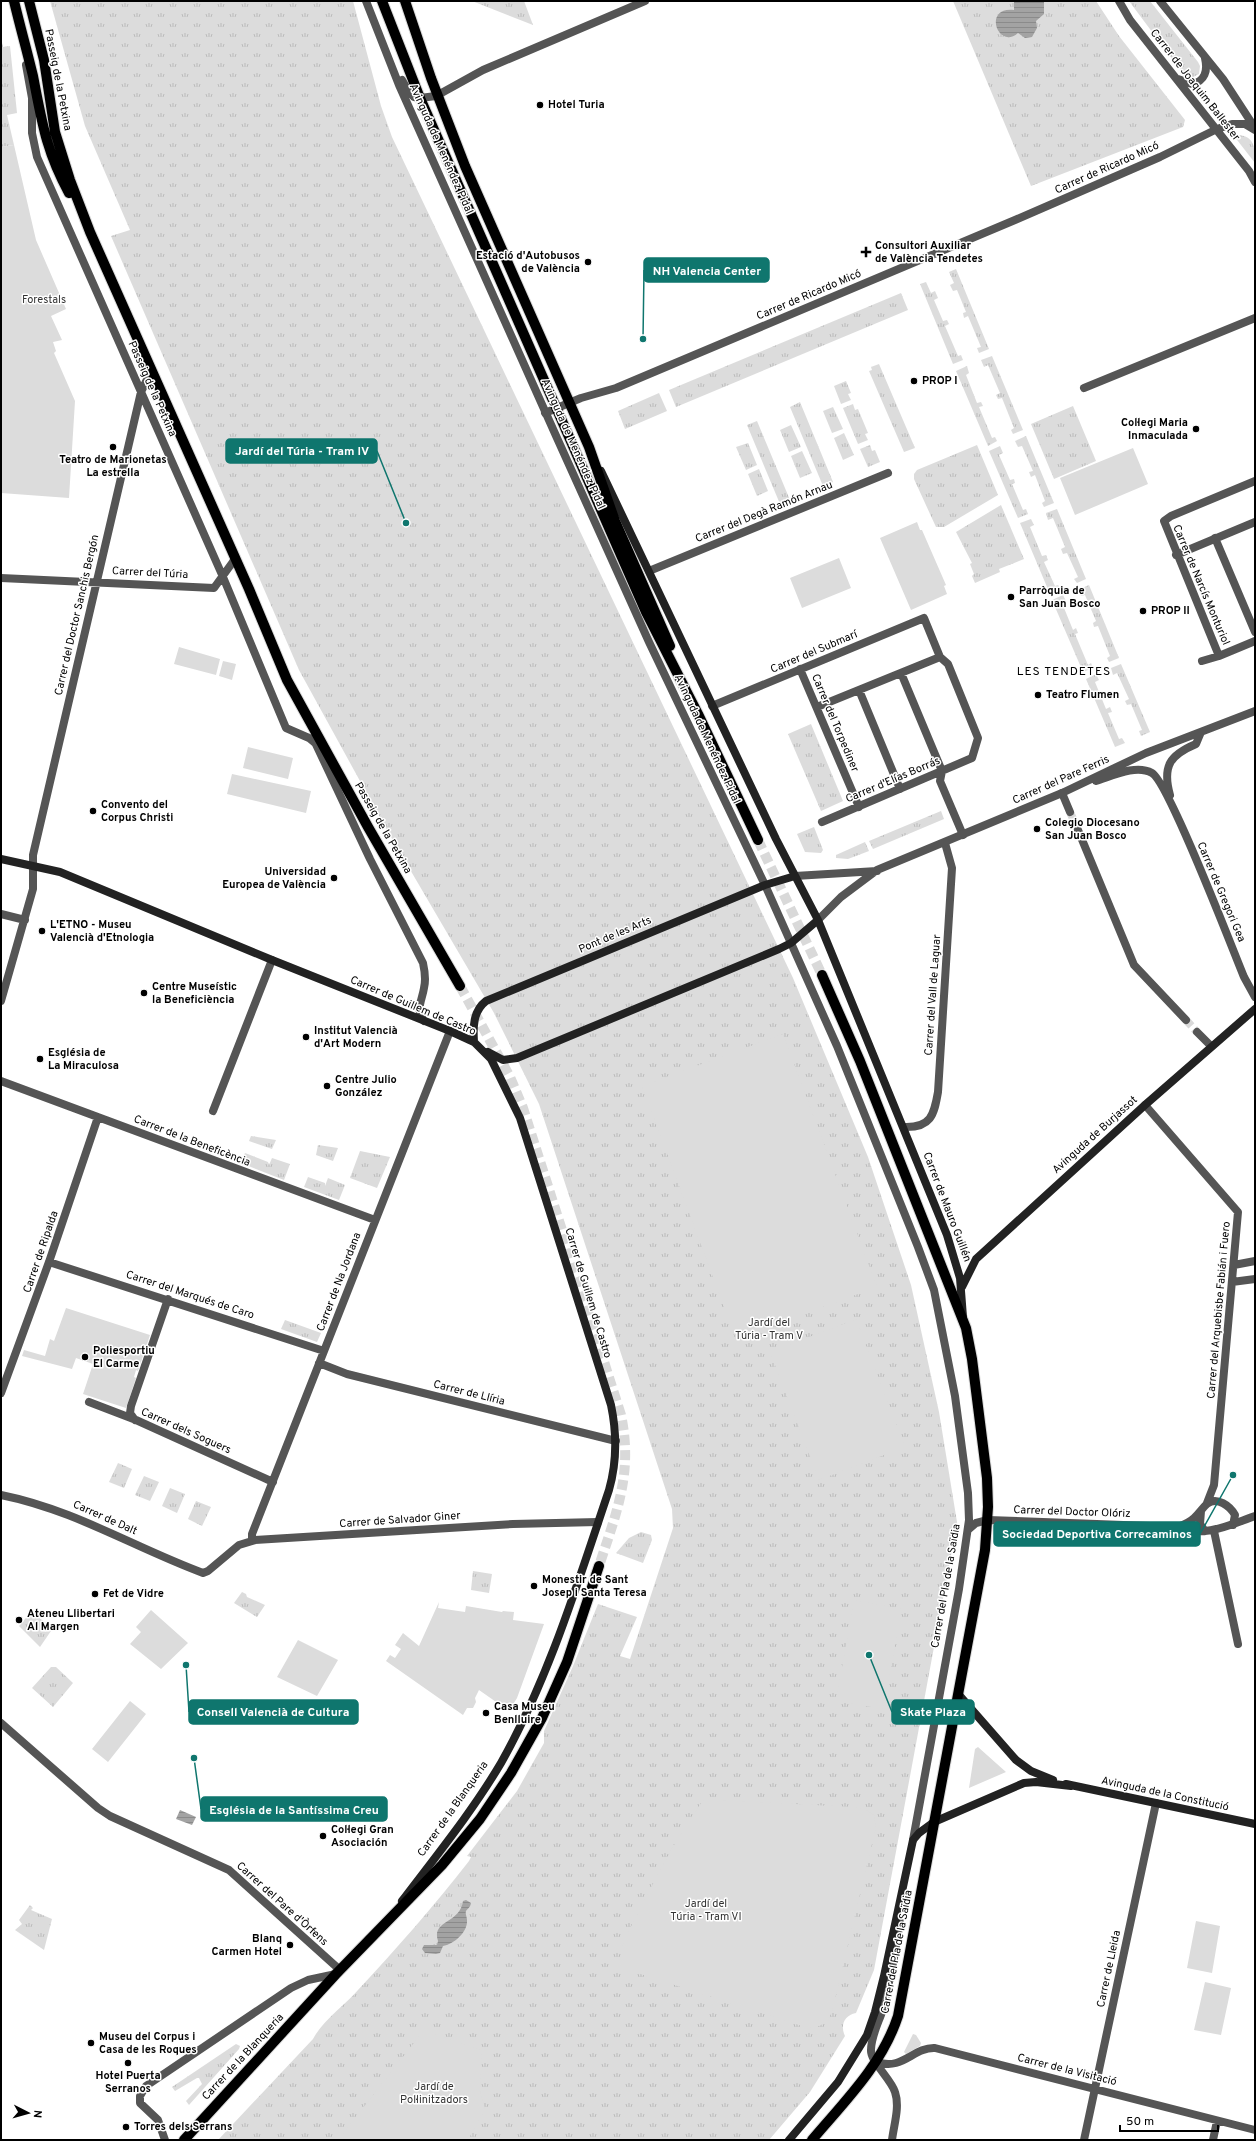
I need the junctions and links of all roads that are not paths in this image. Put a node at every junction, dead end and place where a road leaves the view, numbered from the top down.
1 (14, 1) edge
2 (29, 1) edge
3 (382, 1) edge
4 (405, 1) edge
5 (645, 1) edge
6 (1118, 1) edge
7 (1160, 1) edge
8 (368, 5) edge
9 (19, 19) junction
10 (1204, 56) junction
11 (1177, 79) junction
12 (438, 95) junction
13 (420, 98) junction
14 (1217, 129) junction
15 (1255, 129) edge
16 (1255, 182) edge
17 (90, 232) junction
18 (1255, 318) edge
19 (151, 371) junction
20 (1084, 388) dead end
21 (141, 392) junction
22 (569, 403) junction
23 (556, 409) junction
24 (545, 413) junction
25 (589, 448) junction
26 (888, 473) dead end
27 (1255, 481) edge
28 (1255, 522) edge
29 (1215, 538) junction
30 (1176, 554) junction
31 (235, 558) junction
32 (649, 571) junction
33 (1, 578) edge
34 (223, 578) junction
35 (96, 582) junction
36 (1255, 632) edge
37 (1255, 641) edge
38 (1219, 656) junction
39 (940, 657) junction
40 (1202, 661) dead end
41 (800, 669) junction
42 (901, 673) junction
43 (287, 680) junction
44 (859, 690) junction
45 (712, 706) junction
46 (817, 707) junction
47 (1255, 711) edge
48 (698, 714) junction
49 (1201, 732) junction
50 (315, 743) junction
51 (942, 771) junction
52 (900, 789) junction
53 (1071, 789) junction
54 (1062, 793) junction
55 (859, 806) junction
56 (1070, 812) tunnel mouth
57 (1178, 817) junction
58 (822, 822) dead end
59 (1078, 830) tunnel mouth
60 (963, 835) junction
61 (758, 840) tunnel mouth
62 (945, 843) junction
63 (1, 859) edge
64 (34, 867) junction
65 (877, 870) junction
66 (795, 876) junction
67 (764, 885) junction
68 (1, 914) edge
69 (25, 920) junction
70 (818, 920) junction
71 (791, 943) junction
72 (272, 960) junction
73 (822, 975) tunnel mouth
74 (460, 986) tunnel mouth
75 (1255, 997) edge
76 (1, 1001) edge
77 (1255, 1008) edge
78 (1186, 1020) tunnel mouth
79 (424, 1021) junction
80 (450, 1031) junction
81 (1197, 1032) tunnel mouth
82 (474, 1042) junction
83 (1210, 1046) junction
84 (482, 1048) junction
85 (1, 1081) edge
86 (1145, 1105) junction
87 (213, 1111) dead end
88 (98, 1117) junction
89 (904, 1127) junction
90 (375, 1220) junction
91 (1255, 1261) edge
92 (50, 1262) junction
93 (1234, 1265) junction
94 (1255, 1279) edge
95 (1232, 1282) junction
96 (962, 1288) junction
97 (168, 1299) junction
98 (963, 1317) junction
99 (324, 1350) junction
100 (319, 1363) junction
101 (4, 1375) edge
102 (1, 1393) edge
103 (89, 1402) dead end
104 (136, 1420) junction
105 (616, 1441) junction
106 (272, 1482) junction
107 (1, 1495) edge
108 (1207, 1503) junction
109 (1201, 1511) junction
110 (1255, 1516) edge
111 (988, 1520) junction
112 (598, 1522) junction
113 (1233, 1525) junction
114 (1177, 1527) junction
115 (969, 1529) junction
116 (1205, 1531) junction
117 (1214, 1531) junction
118 (255, 1540) junction
119 (600, 1566) tunnel mouth
120 (198, 1571) joint
121 (1238, 1644) dead end
122 (959, 1695) junction
123 (1, 1723) edge
124 (1071, 1786) junction
125 (1156, 1802) junction
126 (934, 1822) junction
127 (1255, 1824) edge
128 (913, 1840) junction
129 (900, 1902) junction
130 (385, 1924) junction
131 (338, 1972) junction
132 (877, 2062) junction
133 (1095, 2089) junction
134 (1218, 2120) junction
135 (1255, 2130) edge
136 (166, 2140) edge
137 (184, 2140) edge
138 (789, 2140) edge
139 (812, 2140) edge
140 (892, 2140) edge
141 (1084, 2140) edge
142 (1213, 2140) edge

1 - 9 main road, Passeig de la Petxina
2 - 17 main road, Passeig de la Petxina
3 - 13 main road, Avinguda de Menéndez Pidal
4 - 12 main road, Avinguda de Menéndez Pidal
5 - 12 street
6 - 11 street, Carrer de Joaquim Ballester
7 - 10 street, Carrer de Joaquim Ballester
8 - 13 street, Avinguda de Menéndez Pidal
8 - 24 street, Avinguda de Menéndez Pidal
9 - 17 main road, Passeig de la Petxina
9 - 21 street, Passeig de la Petxina
10 - 11 street
10 - 15 street, Carrer de Joaquim Ballester
11 - 14 street, Carrer de Joaquim Ballester
12 - 13 street, Avinguda de Menéndez Pidal
12 - 22 main road, Avinguda de Menéndez Pidal
13 - 23 main road, Avinguda de Menéndez Pidal
14 - 15 street, Carrer de Ricardo Micó
14 - 16 street, Carrer de Joaquim Ballester
14 - 22 street, Carrer de Ricardo Micó
17 - 19 main road, Passeig de la Petxina
18 - 20 street
19 - 21 street, Carrer del Doctor Sanchis Bergón
19 - 31 main road, Passeig de la Petxina
21 - 34 street, Passeig de la Petxina
21 - 35 street, Carrer del Doctor Sanchis Bergón
22 - 23 street, Carrer de Ricardo Micó
22 - 25 main road, Avinguda de Menéndez Pidal
23 - 24 street, Carrer de Ricardo Micó
23 - 48 main road, Avinguda de Menéndez Pidal
24 - 67 street, Avinguda de Menéndez Pidal
25 - 32 main road, Avinguda de Menéndez Pidal
25 - 48 main road, Avinguda de Menéndez Pidal
26 - 32 street, Carrer del Degà Ramón Arnau
27 - 30 street, Carrer de Narcís Monturiol
28 - 29 street
29 - 30 street
29 - 36 street
30 - 38 street, Carrer de Narcís Monturiol
31 - 34 street, Carrer del Túria
31 - 43 main road, Passeig de la Petxina
32 - 45 main road, Avinguda de Menéndez Pidal
33 - 35 street, Carrer del Túria
34 - 35 street, Carrer del Túria
34 - 50 street, Passeig de la Petxina
35 - 64 street, Carrer del Doctor Sanchis Bergón
37 - 38 street
38 - 40 street
39 - 41 street, Carrer del Submarí
39 - 42 street
39 - 51 street, Carrer d'Elías Borrás
41 - 45 street, Carrer del Submarí
41 - 46 street, Carrer del Torpediner
42 - 44 street
42 - 51 street
43 - 50 street, Passeig de la Petxina
43 - 74 main road, Passeig de la Petxina
44 - 46 street
44 - 52 street
45 - 66 main road, Avinguda de Menéndez Pidal
46 - 55 street, Carrer del Torpediner
47 - 49 street, Carrer del Pare Ferris
48 - 61 main road, Avinguda de Menéndez Pidal
49 - 53 street, Carrer del Pare Ferris
49 - 57 street, Carrer de Gregori Gea
50 - 79 street, Passeig de la Petxina
51 - 52 street, Carrer d'Elías Borrás
51 - 60 street
52 - 55 street, Carrer d'Elías Borrás
53 - 54 street, Carrer del Pare Ferris
53 - 57 street, Carrer de Gregori Gea
54 - 56 street
54 - 60 street, Carrer del Pare Ferris
55 - 58 street, Carrer d'Elías Borrás
57 - 75 street, Carrer de Gregori Gea
59 - 78 street
60 - 62 street, Carrer del Pare Ferris
62 - 65 street, Carrer del Pare Ferris
62 - 89 street, Carrer del Vall de Laguar
63 - 64 main road, Carrer de Guillem de Castro
64 - 69 street, Carrer del Doctor Sanchis Bergón
64 - 72 main road, Carrer de Guillem de Castro
65 - 66 street, Carrer del Pare Ferris
65 - 70 street, Carrer del Pare Ferris
66 - 67 main road, Pont de les Arts
66 - 70 main road, Avinguda de Menéndez Pidal
67 - 71 street
67 - 82 main road, Pont de les Arts
68 - 69 street
69 - 76 street, Carrer del Doctor Sanchis Bergón
70 - 71 main road
70 - 89 main road, Carrer de Mauro Guillén
71 - 84 main road
71 - 115 street, Carrer del Pla de la Saïdia
72 - 79 main road, Carrer de Guillem de Castro
72 - 87 street
73 - 98 main road
77 - 83 main road, Avinguda de Burjassot
79 - 80 main road, Carrer de Guillem de Castro
80 - 82 main road, Carrer de Guillem de Castro
80 - 90 street, Carrer de Na Jordana
81 - 83 street
82 - 84 main road, Carrer de Guillem de Castro
83 - 86 main road, Avinguda de Burjassot
84 - 105 main road, Carrer de Guillem de Castro
85 - 88 street, Carrer de la Beneficència
86 - 93 street, Carrer del Arquebisbe Fabián i Fuero
86 - 96 main road, Avinguda de Burjassot
88 - 90 street, Carrer de la Beneficència
88 - 92 street, Carrer de Ripalda
89 - 96 main road, Carrer de Mauro Guillén
90 - 99 street, Carrer de Na Jordana
91 - 93 street
92 - 97 street, Carrer del Marqués de Caro
92 - 101 street, Carrer de Ripalda
93 - 95 street, Carrer del Arquebisbe Fabián i Fuero
94 - 95 street
95 - 108 street, Carrer del Arquebisbe Fabián i Fuero
96 - 98 main road, Carrer de Mauro Guillén
97 - 99 street, Carrer del Marqués de Caro
97 - 104 street
98 - 111 main road, Carrer del Pla de la Saïdia
99 - 100 street, Carrer de Na Jordana
100 - 105 street, Carrer de Llíria
100 - 106 street, Carrer de Na Jordana
101 - 102 street, Carrer de Ripalda
103 - 104 street, Carrer dels Soguers
104 - 106 street, Carrer dels Soguers
105 - 112 main road, Carrer de Guillem de Castro
106 - 118 street, Carrer de Na Jordana
107 - 120 street, Carrer de Dalt
108 - 109 street
108 - 113 street
109 - 114 street
109 - 116 street
110 - 113 street, Carrer del Doctor Olóriz
111 - 114 street, Carrer del Doctor Olóriz
111 - 115 street, Carrer del Doctor Olóriz
111 - 122 main road, Carrer del Pla de la Saïdia
112 - 118 street, Carrer de Salvador Giner
112 - 130 main road, Carrer de la Blanqueria
113 - 117 street, Carrer del Doctor Olóriz
114 - 116 street, Carrer del Doctor Olóriz
115 - 128 street, Carrer del Pla de la Saïdia
116 - 117 street, Carrer del Doctor Olóriz
117 - 121 street
118 - 120 street, Carrer de Salvador Giner
119 - 130 main road, Carrer de la Blanqueria
122 - 124 main road
122 - 126 main road, Carrer del Pla de la Saïdia
123 - 131 street, Carrer del Pare d'Òrfens
124 - 125 main road, Avinguda de la Constitució
124 - 126 main road
125 - 127 main road, Avinguda de la Constitució
125 - 133 street, Carrer de Lleida
126 - 128 main road
126 - 132 main road, Carrer del Pla de la Saïdia
128 - 129 main road, Carrer del Pla de la Saïdia
129 - 132 street, Carrer del Pla de la Saïdia
129 - 138 main road, Carrer del Pla de la Saïdia
130 - 131 main road, Carrer de la Blanqueria
131 - 136 street, Carrer de la Blanqueria
131 - 137 main road, Carrer de la Blanqueria
132 - 133 street, Carrer de la Visitació
132 - 139 main road
132 - 140 street
133 - 134 street, Carrer de la Visitació
133 - 141 street, Carrer de Lleida
134 - 135 street, Carrer de la Visitació
134 - 142 street

